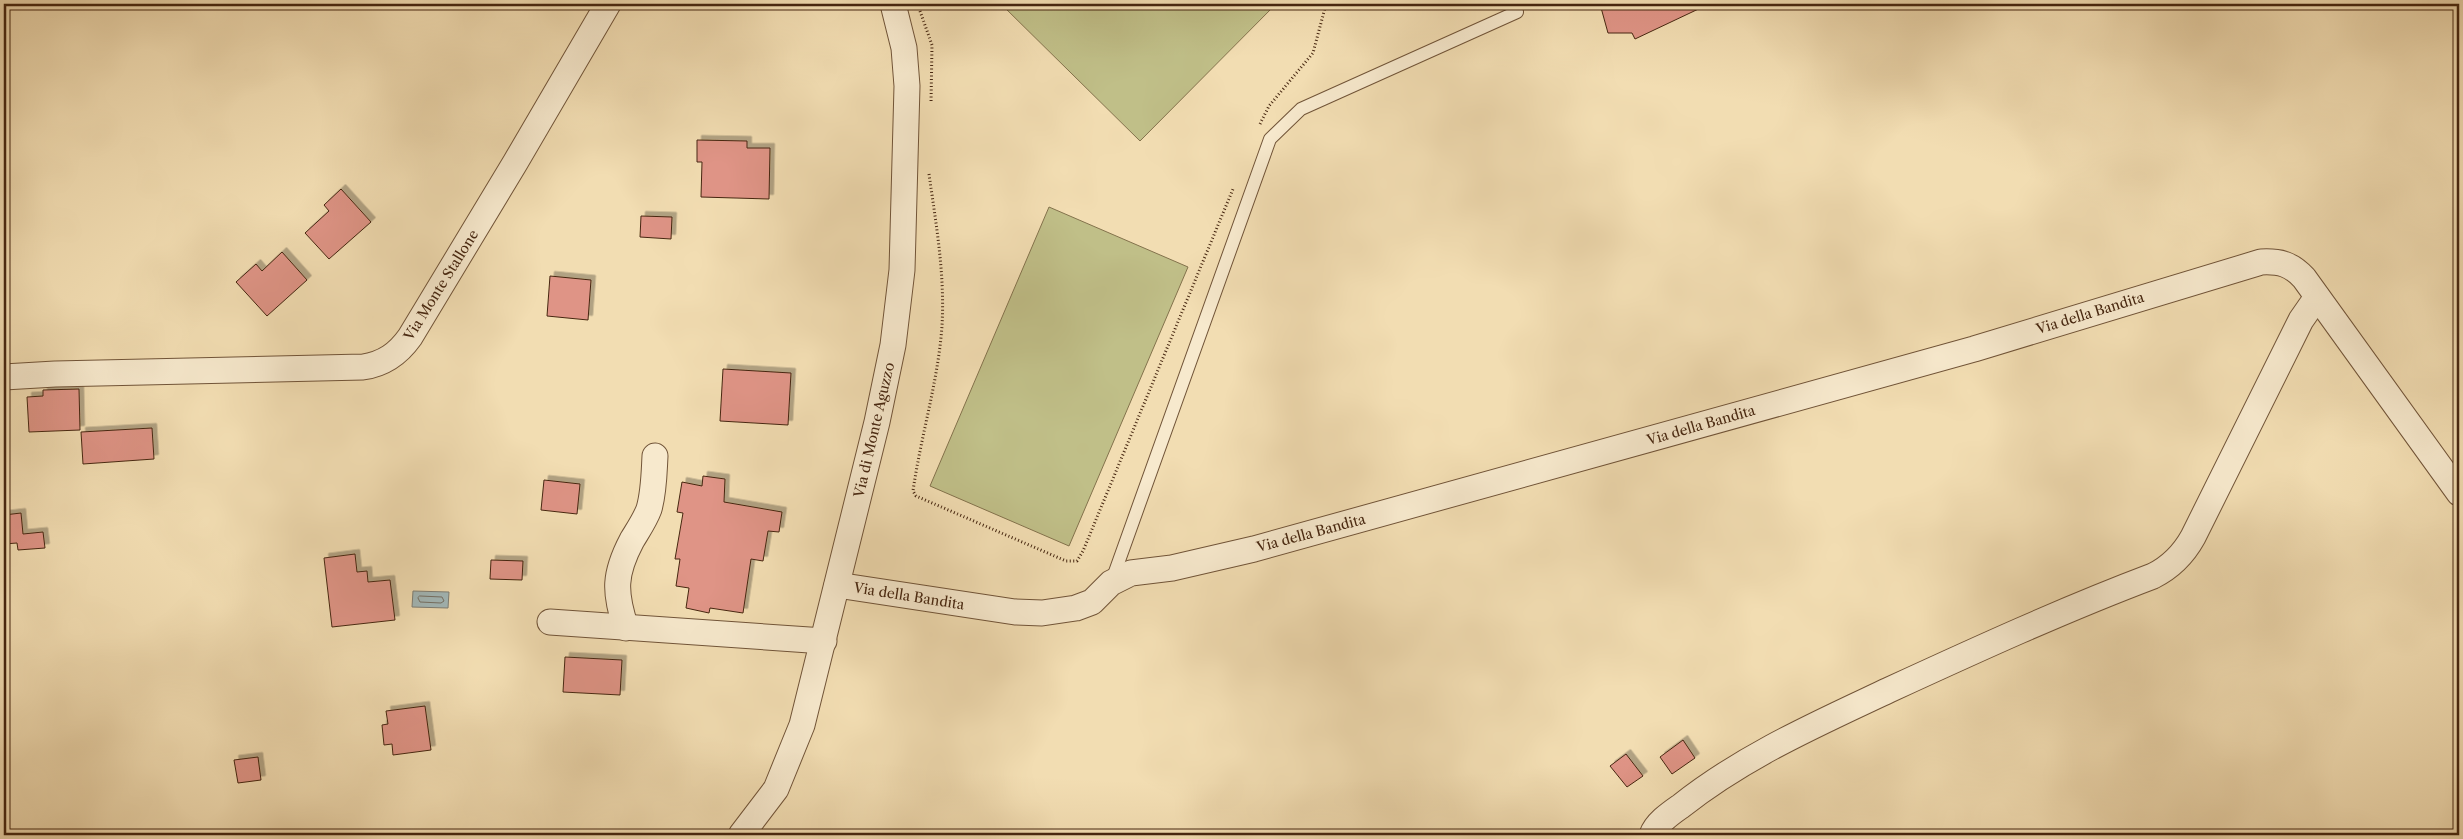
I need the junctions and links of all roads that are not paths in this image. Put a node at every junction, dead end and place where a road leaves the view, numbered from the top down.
1 (608, 4) edge
2 (893, 4) edge
3 (1517, 12) dead end
4 (2317, 298) junction
5 (4, 377) edge
6 (655, 456) dead end
7 (2459, 493) edge
8 (1111, 583) junction
9 (837, 585) junction
10 (550, 622) dead end
11 (626, 628) junction
12 (824, 641) junction
13 (741, 835) edge
14 (1652, 835) edge

1 - 5 street, Via Monte Stallone
2 - 9 street, Via di Monte Aguzzo
3 - 8 lane
4 - 7 street, Via della Bandita
4 - 8 street, Via della Bandita
4 - 14 street
6 - 11 street
8 - 9 street, Via della Bandita
9 - 12 street, Via di Monte Aguzzo
10 - 11 street
11 - 12 street
12 - 13 street, Via di Monte Aguzzo

